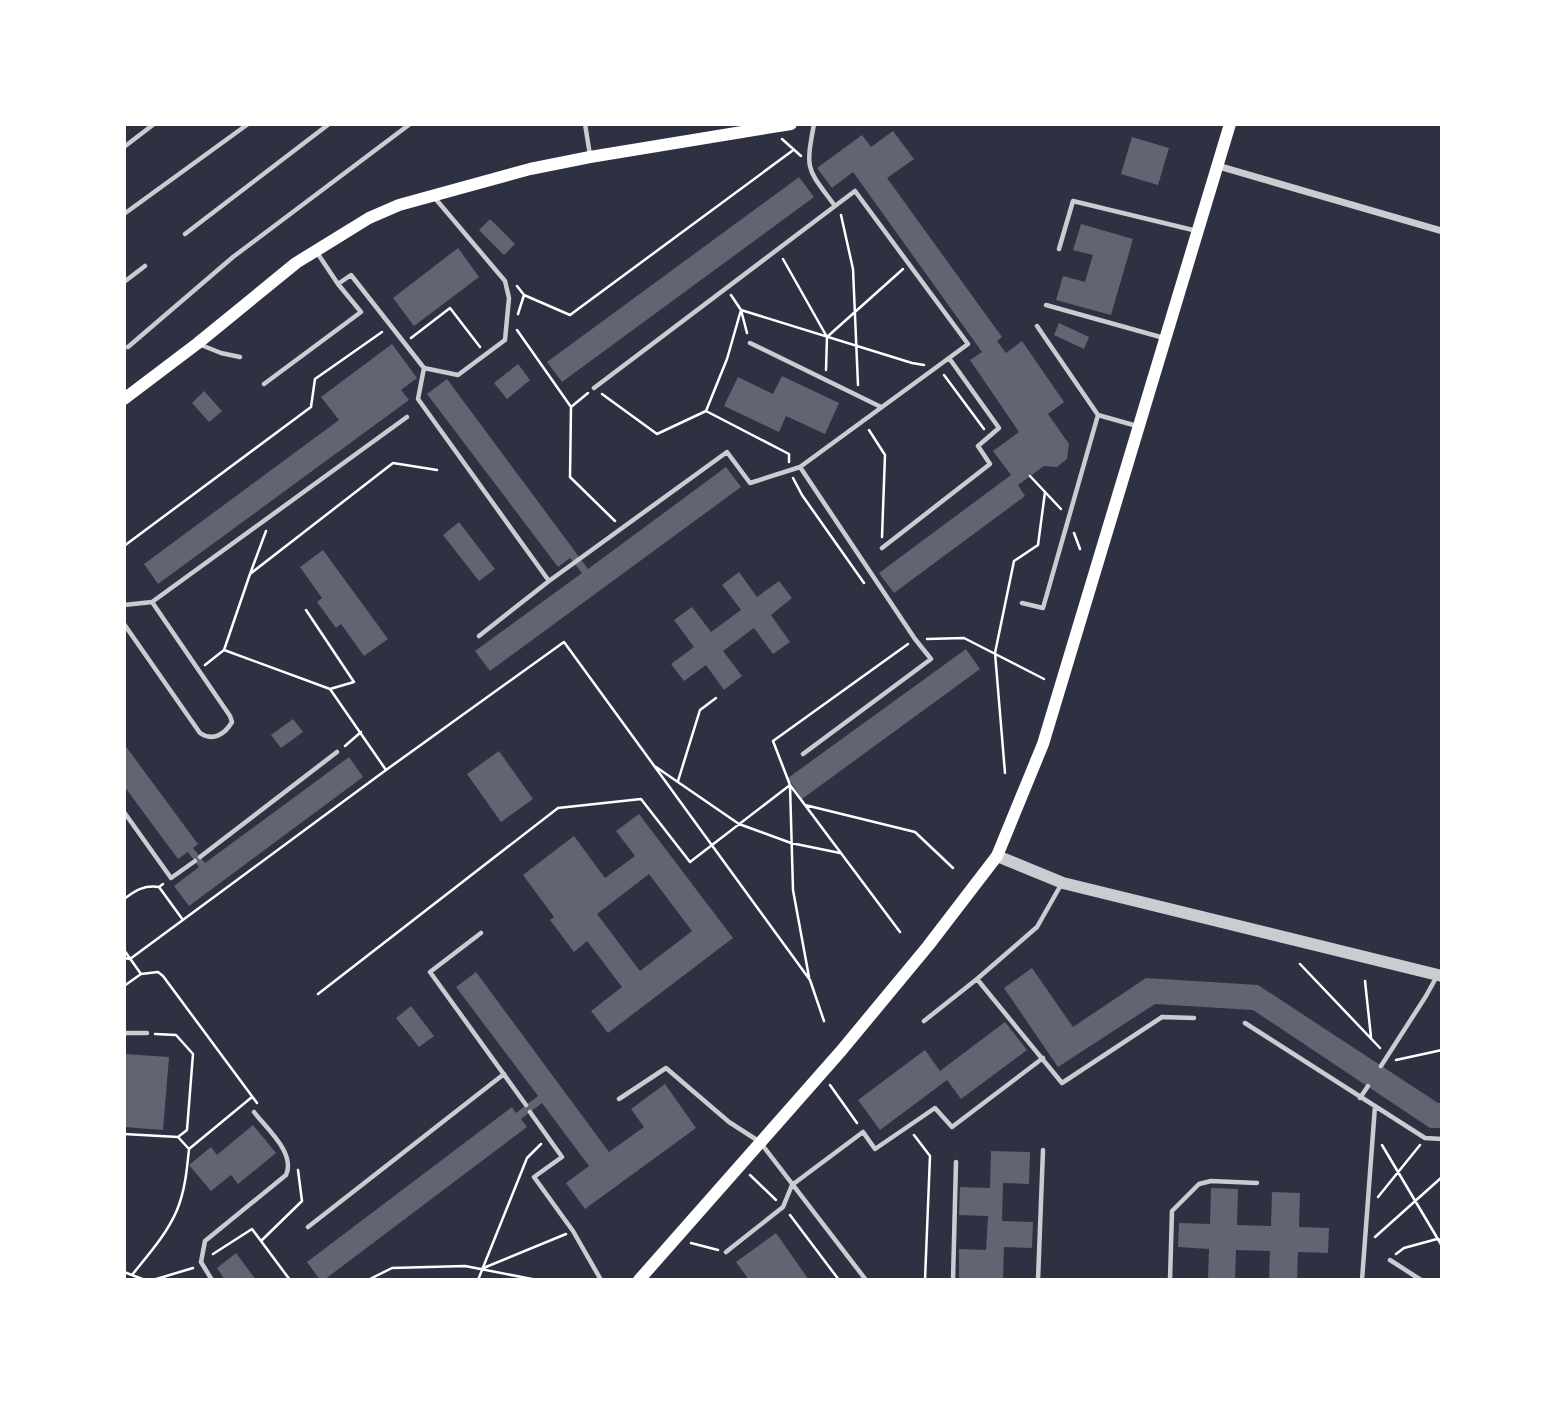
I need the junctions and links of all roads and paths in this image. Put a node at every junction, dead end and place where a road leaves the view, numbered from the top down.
1 (154, 124) edge
2 (248, 124) edge
3 (329, 124) edge
4 (410, 124) edge
5 (585, 124) edge
6 (791, 124) edge
7 (814, 124) edge
8 (1230, 124) edge
9 (781, 138) dead end
10 (124, 147) edge
11 (792, 151) junction
12 (590, 157) junction
13 (808, 160) junction
14 (1218, 166) junction
15 (432, 195) junction
16 (837, 205) junction
17 (124, 214) edge
18 (1198, 232) junction
19 (1442, 232) edge
20 (185, 234) dead end
21 (1059, 249) dead end
22 (778, 250) junction
23 (316, 251) junction
24 (909, 264) junction
25 (145, 266) dead end
26 (124, 282) edge
27 (338, 284) junction
28 (516, 285) dead end
29 (726, 288) junction
30 (524, 295) junction
31 (1046, 305) dead end
32 (855, 313) junction
33 (518, 316) dead end
34 (391, 325) junction
35 (514, 327) dead end
36 (1037, 327) dead end
37 (827, 337) junction
38 (1165, 339) junction
39 (405, 342) junction
40 (198, 343) junction
41 (750, 343) dead end
42 (856, 346) junction
43 (125, 347) edge
44 (486, 354) junction
45 (240, 357) dead end
46 (949, 358) junction
47 (937, 366) junction
48 (424, 368) junction
49 (825, 380) junction
50 (264, 384) dead end
51 (594, 388) junction
52 (858, 396) junction
53 (124, 399) edge
54 (571, 407) junction
55 (881, 407) junction
56 (706, 411) dead end
57 (1098, 415) junction
58 (407, 417) dead end
59 (863, 421) junction
60 (1138, 426) junction
61 (989, 436) junction
62 (800, 467) junction
63 (437, 470) dead end
64 (1030, 476) dead end
65 (1045, 492) junction
66 (271, 518) junction
67 (1069, 518) junction
68 (623, 528) junction
69 (124, 546) edge
70 (882, 548) joint
71 (1080, 550) dead end
72 (250, 574) junction
73 (549, 581) junction
74 (152, 603) junction
75 (1022, 603) dead end
76 (124, 605) edge
77 (306, 610) dead end
78 (124, 624) edge
79 (479, 636) dead end
80 (915, 639) junction
81 (224, 650) junction
82 (995, 653) junction
83 (198, 670) junction
84 (1044, 679) dead end
85 (330, 689) junction
86 (716, 698) dead end
87 (361, 732) junction
88 (337, 752) joint
89 (803, 754) dead end
90 (653, 765) junction
91 (386, 770) junction
92 (1005, 774) dead end
93 (678, 781) junction
94 (790, 785) junction
95 (805, 806) junction
96 (124, 812) edge
97 (739, 824) junction
98 (791, 843) junction
99 (711, 845) junction
100 (840, 853) junction
101 (997, 856) junction
102 (953, 868) dead end
103 (171, 878) junction
104 (1063, 883) junction
105 (159, 887) junction
106 (124, 899) edge
107 (183, 920) junction
108 (900, 932) dead end
109 (481, 933) dead end
110 (124, 950) edge
111 (124, 958) edge
112 (130, 958) junction
113 (1300, 964) dead end
114 (141, 974) junction
115 (1439, 976) edge
116 (977, 979) junction
117 (810, 980) junction
118 (1365, 981) dead end
119 (124, 986) edge
120 (318, 994) dead end
121 (1194, 1018) dead end
122 (824, 1021) dead end
123 (924, 1021) dead end
124 (1245, 1023) dead end
125 (124, 1033) edge
126 (147, 1033) joint
127 (1371, 1039) junction
128 (1442, 1050) edge
129 (1387, 1056) junction
130 (1042, 1058) junction
131 (1381, 1066) dead end
132 (503, 1074) junction
133 (830, 1085) dead end
134 (1368, 1086) dead end
135 (252, 1097) junction
136 (1360, 1098) junction
137 (619, 1099) dead end
138 (526, 1105) dead end
139 (1375, 1106) junction
140 (260, 1107) dead end
141 (254, 1112) dead end
142 (530, 1112) dead end
143 (908, 1127) junction
144 (1373, 1130) junction
145 (863, 1132) junction
146 (124, 1134) edge
147 (178, 1137) junction
148 (548, 1137) junction
149 (1425, 1138) junction
150 (1442, 1139) edge
151 (760, 1142) junction
152 (189, 1149) junction
153 (1043, 1150) dead end
154 (956, 1162) dead end
155 (741, 1165) junction
156 (298, 1169) dead end
157 (1398, 1172) junction
158 (1442, 1177) edge
159 (1257, 1183) dead end
160 (792, 1185) junction
161 (1416, 1203) junction
162 (783, 1207) junction
163 (1367, 1211) junction
164 (308, 1227) dead end
165 (573, 1231) junction
166 (1440, 1239) edge
167 (261, 1241) junction
168 (691, 1244) dead end
169 (1364, 1246) junction
170 (1442, 1246) edge
171 (726, 1252) joint
172 (1390, 1260) joint
173 (201, 1262) junction
174 (481, 1269) junction
175 (124, 1272) edge
176 (132, 1275) junction
177 (145, 1280) edge
178 (153, 1280) edge
179 (212, 1280) edge
180 (290, 1280) edge
181 (368, 1280) edge
182 (478, 1280) edge
183 (537, 1280) edge
184 (601, 1280) edge
185 (639, 1280) edge
186 (839, 1280) edge
187 (866, 1280) edge
188 (925, 1280) edge
189 (953, 1280) edge
190 (1038, 1280) edge
191 (1170, 1280) edge
192 (1362, 1280) edge
193 (1421, 1280) edge

1 - 10 lane
2 - 17 lane
3 - 20 lane
4 - 43 lane
5 - 12 lane
6 - 12 main road
7 - 13 lane
8 - 14 main road
9 - 11 path
11 - 13 path
11 - 30 path
12 - 15 main road
13 - 16 lane
14 - 18 main road
14 - 19 street
15 - 23 main road
15 - 44 lane
16 - 22 lane
16 - 24 lane
16 - 32 path
18 - 21 lane
18 - 38 main road
22 - 29 lane
22 - 37 path
23 - 27 lane
23 - 40 main road
24 - 32 path
24 - 46 lane
25 - 26 lane
27 - 34 lane
27 - 50 lane
28 - 30 path
29 - 37 path
29 - 51 lane
30 - 33 path
31 - 38 lane
32 - 37 path
32 - 42 path
34 - 39 lane
34 - 69 path
35 - 54 path
36 - 57 lane
37 - 42 path
37 - 49 path
38 - 60 main road
39 - 44 path
39 - 48 lane
40 - 45 lane
40 - 53 main road
41 - 49 lane
42 - 47 path
42 - 52 path
44 - 48 lane
46 - 47 lane
46 - 61 lane
47 - 55 lane
47 - 61 path
48 - 73 lane
49 - 52 lane
51 - 54 path
51 - 56 path
52 - 55 lane
54 - 68 path
55 - 59 lane
57 - 60 lane
57 - 67 lane
58 - 66 lane
59 - 62 lane
59 - 70 path
60 - 101 main road
61 - 70 lane
62 - 68 lane
62 - 80 lane
63 - 72 path
64 - 65 path
65 - 67 path
65 - 82 path
66 - 72 path
66 - 74 lane
67 - 71 path
67 - 75 lane
68 - 73 lane
72 - 81 path
73 - 79 lane
74 - 76 lane
74 - 83 lane
77 - 85 path
78 - 83 lane
80 - 82 path
80 - 89 lane
80 - 94 path
81 - 83 path
81 - 85 path
82 - 84 path
82 - 92 path
85 - 87 path
86 - 93 path
87 - 88 path
87 - 91 path
88 - 103 lane
90 - 91 path
90 - 93 path
90 - 99 path
91 - 107 path
93 - 97 path
94 - 95 path
94 - 97 path
94 - 98 path
95 - 100 path
95 - 102 path
96 - 103 lane
97 - 98 path
97 - 99 path
98 - 100 path
98 - 117 path
99 - 117 path
99 - 120 path
100 - 108 path
101 - 104 street
101 - 151 main road
103 - 105 path
104 - 115 street
104 - 116 lane
105 - 106 path
105 - 107 path
107 - 112 path
109 - 132 lane
110 - 112 path
111 - 112 path
112 - 114 path
113 - 127 path
114 - 119 path
114 - 135 path
115 - 129 lane
116 - 123 lane
116 - 130 lane
117 - 122 path
118 - 127 path
121 - 130 lane
124 - 136 lane
125 - 126 lane
126 - 147 path
127 - 129 path
128 - 129 path
129 - 131 lane
130 - 143 lane
132 - 138 lane
132 - 164 lane
133 - 145 path
134 - 136 lane
135 - 140 path
135 - 152 path
136 - 139 lane
137 - 151 lane
139 - 144 lane
139 - 149 lane
141 - 173 lane
142 - 148 lane
143 - 145 lane
143 - 188 path
144 - 157 path
144 - 163 lane
145 - 160 lane
146 - 147 path
147 - 152 path
148 - 165 lane
148 - 174 path
149 - 150 lane
149 - 157 path
151 - 155 main road
151 - 160 lane
152 - 176 path
153 - 190 lane
154 - 189 lane
155 - 162 path
155 - 185 main road
156 - 167 path
157 - 161 path
157 - 163 path
158 - 161 path
159 - 191 lane
160 - 162 lane
160 - 187 lane
161 - 166 path
161 - 169 path
162 - 171 lane
162 - 186 path
163 - 169 lane
165 - 174 path
165 - 184 lane
166 - 170 path
166 - 172 path
167 - 173 path
167 - 180 path
168 - 171 path
169 - 192 lane
172 - 193 lane
173 - 178 path
173 - 179 lane
174 - 181 path
174 - 182 path
174 - 183 path
175 - 176 path
176 - 177 path

